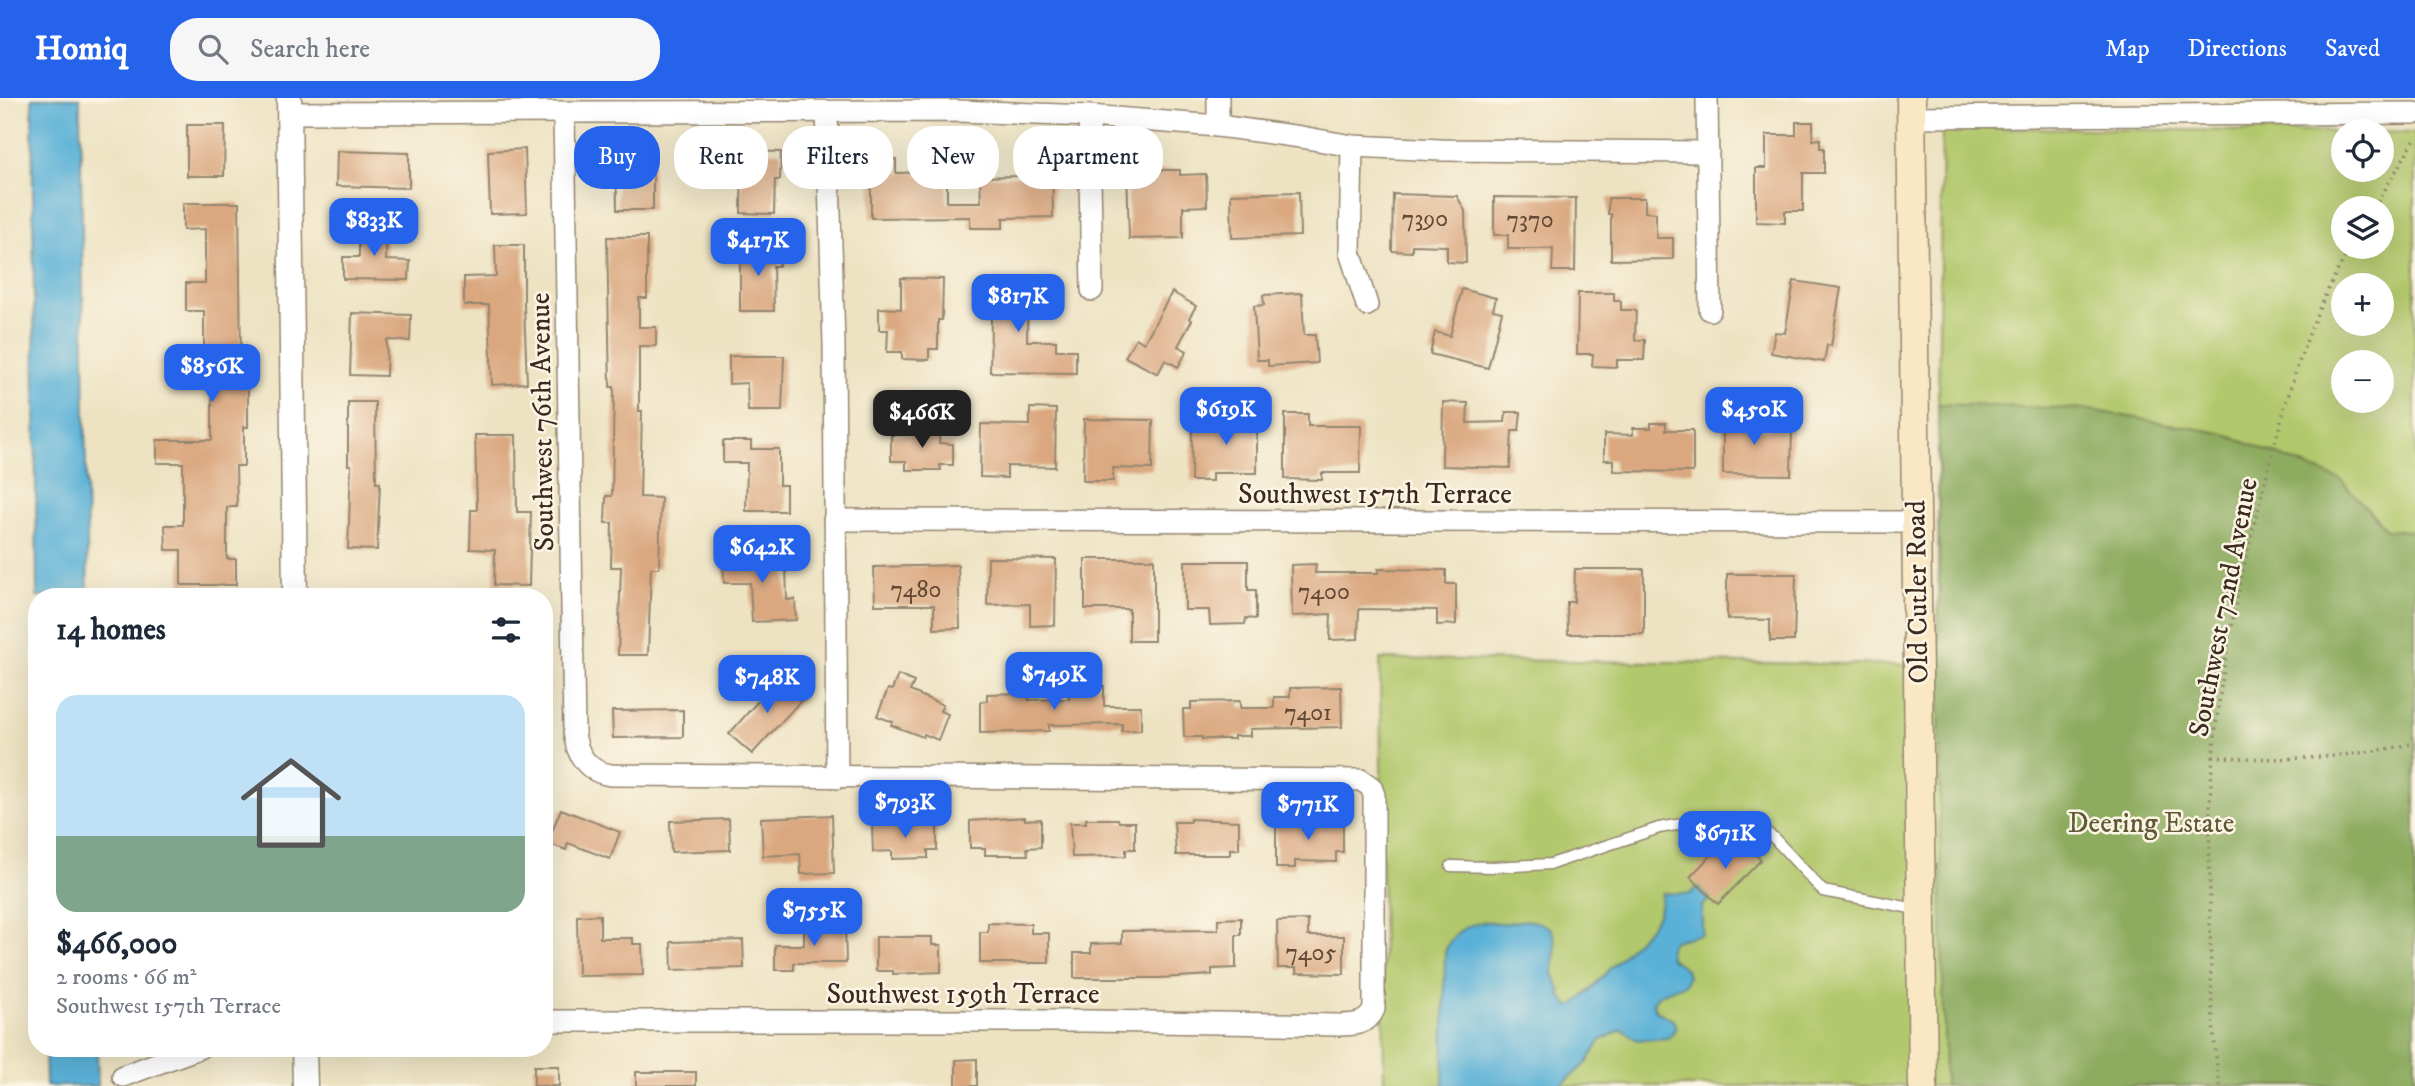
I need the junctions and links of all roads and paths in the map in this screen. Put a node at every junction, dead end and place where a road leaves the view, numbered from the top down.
1 (1217, 98) edge
2 (1707, 98) edge
3 (959, 104) edge
4 (289, 105) edge
5 (2181, 106) edge
6 (1911, 108) edge
7 (827, 112) junction
8 (564, 113) junction
9 (2415, 113) edge
10 (1089, 116) junction
11 (1218, 126) junction
12 (2415, 139) edge
13 (1352, 146) junction
14 (1708, 152) junction
15 (2381, 196) edge
16 (2344, 259) edge
17 (1092, 290) dead end
18 (1367, 304) dead end
19 (1710, 310) dead end
20 (834, 520) junction
21 (1915, 522) junction
22 (295, 588) edge
23 (2415, 743) edge
24 (2213, 757) junction
25 (837, 778) junction
26 (1451, 866) dead end
27 (1921, 910) junction
28 (553, 1021) edge
29 (175, 1057) edge
30 (304, 1057) edge
31 (123, 1076) dead end
32 (305, 1086) edge
33 (1923, 1086) edge
34 (2220, 1086) edge

1 - 11 street
2 - 14 street
3 - 7 street
3 - 10 street
4 - 8 street
4 - 22 street
5 - 6 street
5 - 9 street
6 - 21 main road, Old Cutler Road
7 - 8 street
7 - 20 street
8 - 25 street, Southwest 76th Avenue
10 - 11 street
10 - 17 street
11 - 13 street
12 - 15 path
13 - 14 street
13 - 18 street
14 - 19 street
16 - 24 path, Southwest 72nd Avenue
20 - 21 street, Southwest 157th Terrace
20 - 25 street
21 - 27 main road, Old Cutler Road
23 - 24 path
24 - 34 path, Southwest 72nd Avenue
25 - 28 street, Southwest 159th Terrace
26 - 27 lane
27 - 33 main road, Old Cutler Road
29 - 31 street
30 - 32 street

